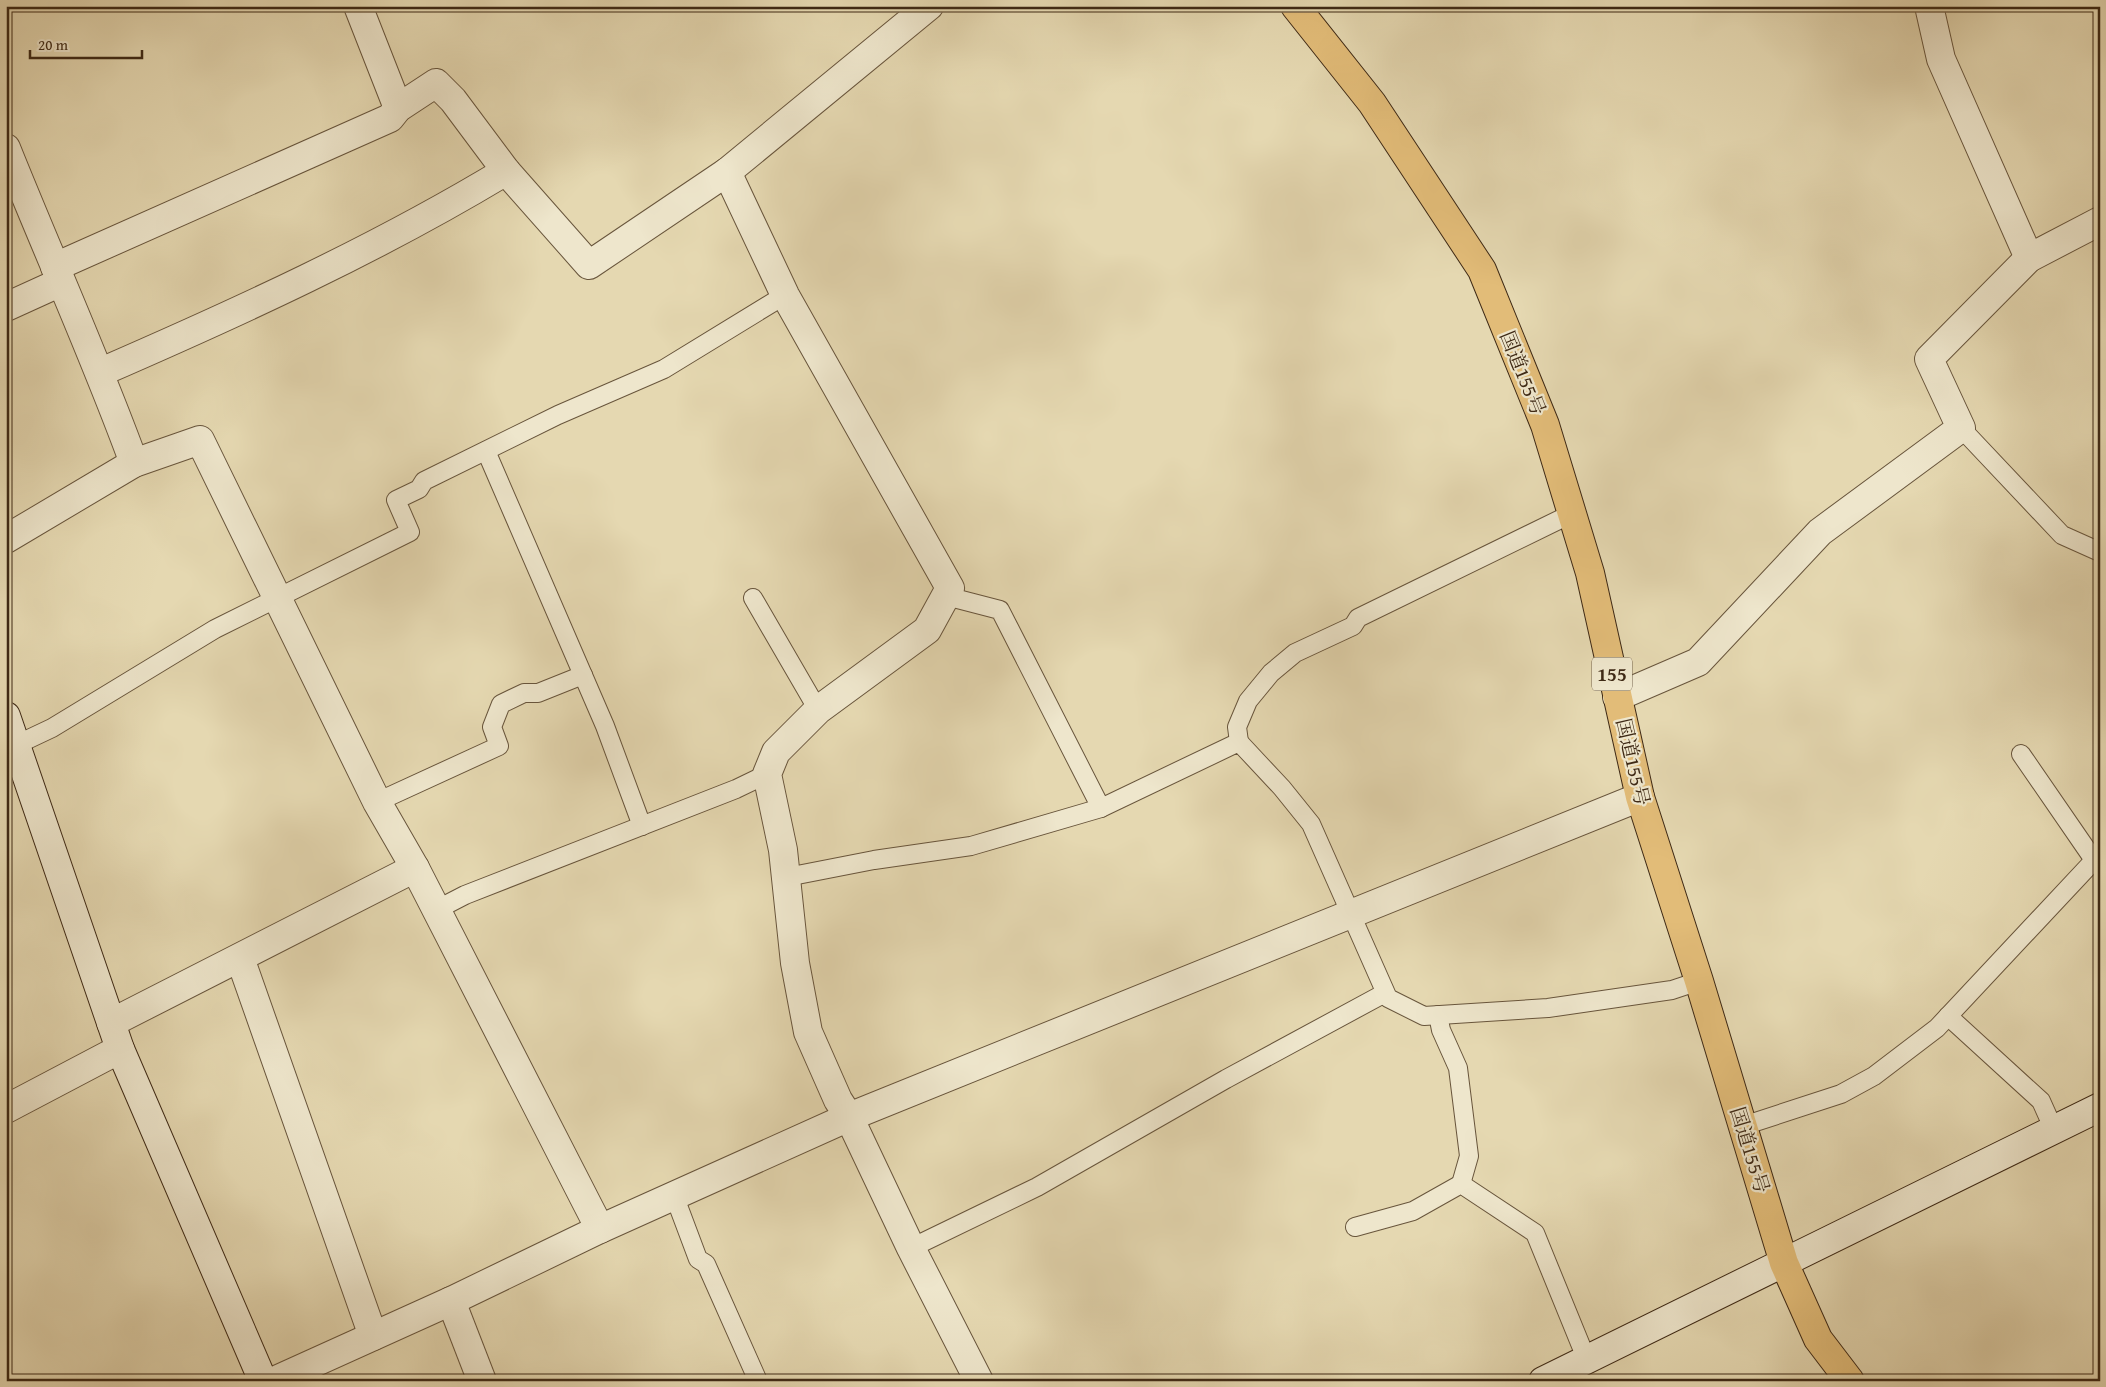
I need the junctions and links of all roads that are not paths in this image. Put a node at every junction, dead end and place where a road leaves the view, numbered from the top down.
1 (358, 6) edge
2 (929, 6) edge
3 (1295, 6) edge
4 (1929, 6) edge
5 (398, 108) junction
6 (6, 148) edge
7 (506, 172) junction
8 (727, 172) junction
9 (2100, 221) edge
10 (2029, 258) junction
11 (58, 275) junction
12 (786, 295) junction
13 (6, 307) edge
14 (101, 372) junction
15 (1961, 428) junction
16 (486, 451) junction
17 (134, 463) junction
18 (1572, 514) junction
19 (6, 539) edge
20 (2100, 552) edge
21 (946, 596) junction
22 (275, 597) junction
23 (753, 598) dead end
24 (583, 675) junction
25 (1618, 697) junction
26 (818, 710) junction
27 (6, 716) edge
28 (1240, 742) junction
29 (16, 745) junction
30 (2021, 754) dead end
31 (767, 774) junction
32 (1640, 797) junction
33 (377, 802) junction
34 (1101, 808) junction
35 (642, 826) junction
36 (2097, 857) edge
37 (415, 868) junction
38 (786, 877) junction
39 (436, 910) junction
40 (1351, 914) junction
41 (240, 958) junction
42 (1700, 981) junction
43 (1385, 992) junction
44 (1438, 1015) junction
45 (1948, 1016) junction
46 (111, 1024) junction
47 (120, 1049) junction
48 (2100, 1107) edge
49 (6, 1109) edge
50 (849, 1117) junction
51 (1742, 1126) junction
52 (2054, 1130) junction
53 (1461, 1184) junction
54 (674, 1196) junction
55 (1355, 1227) dead end
56 (600, 1229) junction
57 (911, 1248) junction
58 (1784, 1263) junction
59 (451, 1301) junction
60 (373, 1336) junction
61 (1586, 1358) junction
62 (263, 1381) edge
63 (274, 1381) edge
64 (482, 1381) edge
65 (758, 1381) edge
66 (979, 1381) edge
67 (1542, 1381) edge
68 (1850, 1381) edge

1 - 5 street
2 - 8 street
3 - 18 highway, 国道155号 / 155
4 - 10 street
5 - 7 street
5 - 11 street
6 - 11 street
7 - 8 street
7 - 14 street
8 - 12 street
9 - 10 street
10 - 15 street
11 - 13 street
11 - 14 street
12 - 16 lane
12 - 21 street
14 - 17 street
15 - 20 lane
15 - 25 street
16 - 22 lane
16 - 24 lane
17 - 19 street
17 - 22 street
18 - 25 highway, 国道155号 / 155
18 - 28 lane
21 - 26 street
21 - 34 lane
22 - 29 lane
22 - 33 street
23 - 26 lane
24 - 33 lane
24 - 35 lane
25 - 32 highway, 国道155号 / 155
26 - 31 street
27 - 29 street
28 - 34 lane
28 - 40 lane
29 - 46 street
30 - 36 lane
31 - 35 lane
31 - 38 street
32 - 40 street
32 - 42 highway, 国道155号 / 155
33 - 37 street
34 - 38 lane
35 - 39 lane
36 - 45 lane
37 - 39 street
37 - 41 street
38 - 50 street
39 - 56 street
40 - 43 lane
40 - 50 street
41 - 46 street
41 - 60 street
42 - 44 lane
42 - 51 highway, 国道155号 / 155
43 - 44 lane
43 - 57 lane
44 - 53 lane
45 - 51 lane
45 - 52 lane
46 - 47 street
47 - 49 street
47 - 62 street
48 - 52 street
50 - 54 street
50 - 57 street
51 - 58 highway, 国道155号 / 155
52 - 58 street
53 - 55 lane
53 - 61 lane
54 - 56 street
54 - 65 lane
56 - 59 street
57 - 66 street
58 - 61 street
58 - 68 highway, 国道155号 / 155
59 - 60 street
59 - 64 street
60 - 63 street
61 - 67 street

